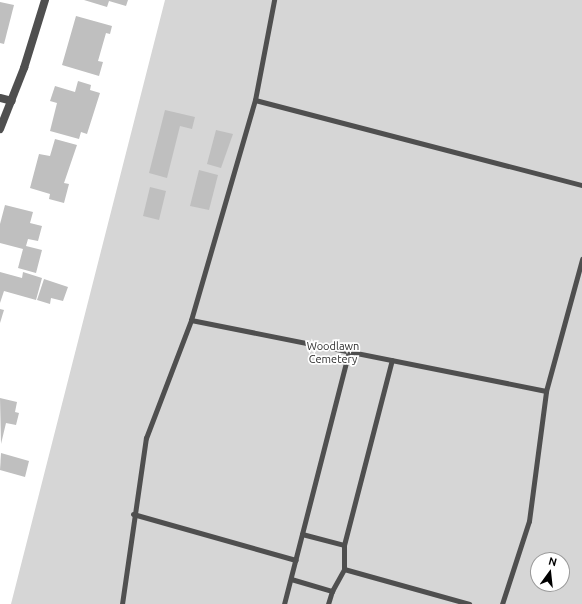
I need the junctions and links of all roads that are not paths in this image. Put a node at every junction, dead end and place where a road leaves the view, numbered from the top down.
1 (45, 0) edge
2 (274, 0) edge
3 (0, 98) edge
4 (254, 100) junction
5 (12, 101) junction
6 (0, 129) edge
7 (582, 185) edge
8 (582, 259) edge
9 (191, 320) junction
10 (349, 351) junction
11 (392, 360) junction
12 (546, 391) junction
13 (133, 514) junction
14 (302, 534) junction
15 (344, 545) junction
16 (296, 560) junction
17 (344, 569) junction
18 (291, 579) junction
19 (332, 591) junction
20 (122, 604) edge
21 (284, 604) edge
22 (328, 604) edge
23 (469, 604) edge
24 (502, 604) edge

1 - 5 street
2 - 4 lane
3 - 5 street
4 - 7 lane
4 - 9 lane
5 - 6 street
8 - 12 lane
9 - 10 lane
9 - 13 lane
10 - 11 lane
10 - 14 lane
11 - 12 lane
11 - 15 lane
12 - 24 lane
13 - 16 lane
13 - 20 lane
14 - 15 lane
14 - 16 lane
15 - 17 lane
16 - 18 lane
17 - 19 lane
17 - 23 lane
18 - 19 lane
18 - 21 lane
19 - 22 lane

